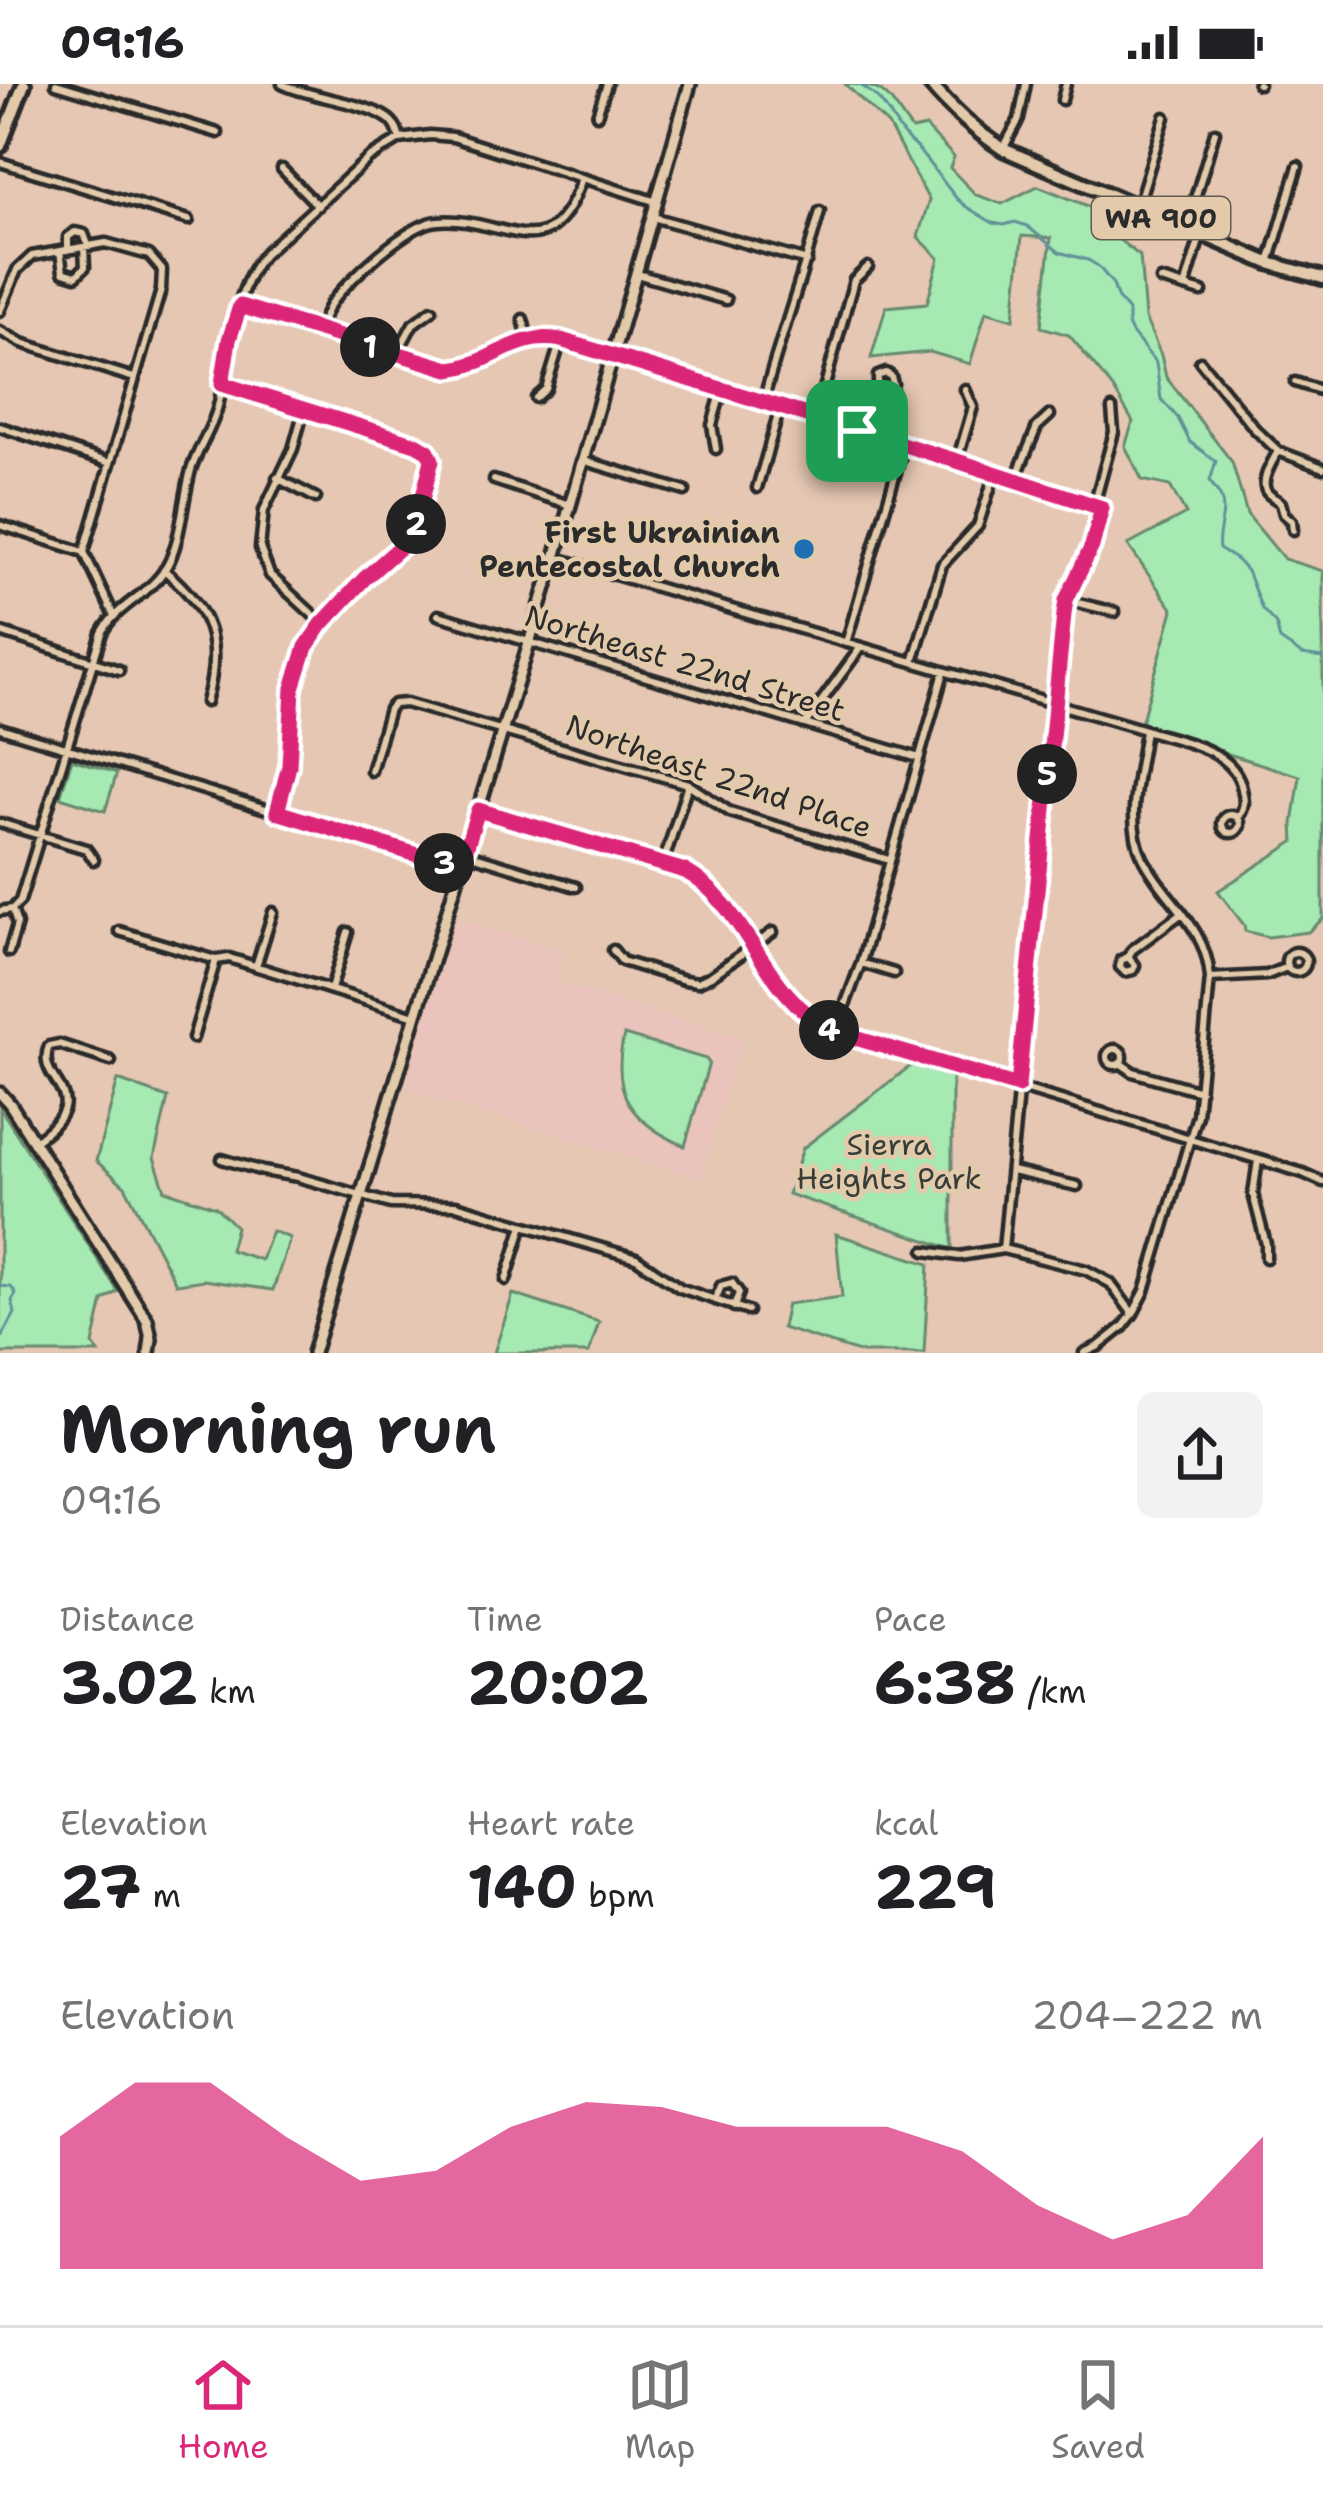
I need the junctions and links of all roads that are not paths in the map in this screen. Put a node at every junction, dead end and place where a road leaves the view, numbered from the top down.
1 (24, 84) edge
2 (56, 84) edge
3 (282, 84) edge
4 (607, 84) edge
5 (690, 84) edge
6 (930, 84) edge
7 (1026, 84) edge
8 (1066, 84) edge
9 (1062, 100) dead end
10 (598, 115) dead end
11 (5, 116) edge
12 (1165, 117) dead end
13 (1215, 132) dead end
14 (218, 134) dead end
15 (400, 139) junction
16 (0, 146) edge
17 (1003, 149) junction
18 (0, 162) edge
19 (1298, 166) dead end
20 (282, 169) dead end
21 (582, 178) junction
22 (657, 202) junction
23 (318, 206) junction
24 (1137, 208) junction
25 (820, 211) dead end
26 (653, 217) junction
27 (189, 220) dead end
28 (1186, 228) junction
29 (1201, 234) junction
30 (86, 246) junction
31 (64, 250) junction
32 (807, 261) junction
33 (1269, 263) junction
34 (868, 267) dead end
35 (636, 274) junction
36 (1323, 278) edge
37 (1161, 280) dead end
38 (1185, 287) junction
39 (1202, 292) dead end
40 (726, 300) dead end
41 (240, 306) junction
42 (432, 310) dead end
43 (0, 311) edge
44 (524, 320) dead end
45 (0, 331) edge
46 (319, 331) junction
47 (529, 339) junction
48 (561, 340) junction
49 (396, 355) junction
50 (612, 357) junction
51 (1200, 361) dead end
52 (134, 378) junction
53 (1295, 382) dead end
54 (222, 384) junction
55 (878, 387) dead end
56 (965, 389) dead end
57 (722, 390) junction
58 (1323, 392) edge
59 (536, 398) dead end
60 (763, 402) junction
61 (780, 408) junction
62 (1112, 409) dead end
63 (304, 410) junction
64 (1050, 416) dead end
65 (816, 418) junction
66 (0, 427) edge
67 (857, 431) junction
68 (904, 445) junction
69 (716, 449) dead end
70 (1278, 451) junction
71 (583, 460) junction
72 (957, 461) junction
73 (110, 463) junction
74 (1323, 468) edge
75 (995, 473) junction
76 (278, 478) junction
77 (494, 480) dead end
78 (1014, 481) junction
79 (758, 488) dead end
80 (685, 491) dead end
81 (316, 498) dead end
82 (570, 505) junction
83 (1098, 507) junction
84 (0, 525) edge
85 (1293, 530) dead end
86 (85, 552) junction
87 (555, 558) junction
88 (164, 570) junction
89 (1066, 600) junction
90 (1115, 612) dead end
91 (113, 614) junction
92 (438, 615) dead end
93 (322, 624) junction
94 (0, 632) edge
95 (529, 642) junction
96 (846, 643) junction
97 (861, 647) junction
98 (92, 661) junction
99 (914, 662) junction
100 (119, 670) dead end
101 (944, 672) junction
102 (206, 702) dead end
103 (1053, 703) junction
104 (805, 724) junction
105 (0, 728) edge
106 (1145, 730) junction
107 (502, 731) junction
108 (66, 748) junction
109 (919, 758) junction
110 (371, 771) dead end
111 (688, 784) junction
112 (478, 810) junction
113 (277, 812) junction
114 (1238, 818) dead end
115 (0, 823) edge
116 (40, 835) junction
117 (464, 853) junction
118 (94, 860) dead end
119 (889, 860) junction
120 (663, 864) junction
121 (460, 868) junction
122 (576, 887) dead end
123 (12, 909) junction
124 (0, 911) edge
125 (273, 912) dead end
126 (1182, 913) junction
127 (119, 931) dead end
128 (348, 932) dead end
129 (773, 932) dead end
130 (752, 946) junction
131 (613, 950) dead end
132 (9, 952) dead end
133 (1128, 957) dead end
134 (216, 960) junction
135 (861, 963) junction
136 (256, 966) junction
137 (1287, 967) dead end
138 (894, 973) dead end
139 (1210, 978) junction
140 (332, 989) junction
141 (415, 1016) junction
142 (835, 1032) junction
143 (193, 1038) dead end
144 (111, 1060) dead end
145 (1120, 1063) dead end
146 (1018, 1086) junction
147 (1200, 1091) junction
148 (0, 1093) edge
149 (1191, 1139) junction
150 (33, 1142) junction
151 (222, 1159) dead end
152 (1258, 1160) junction
153 (1012, 1171) junction
154 (1323, 1182) edge
155 (1076, 1186) dead end
156 (360, 1195) junction
157 (523, 1225) junction
158 (1003, 1249) junction
159 (926, 1251) dead end
160 (1266, 1258) dead end
161 (506, 1280) dead end
162 (716, 1300) junction
163 (734, 1306) junction
164 (748, 1311) dead end
165 (1133, 1314) junction
166 (149, 1353) edge
167 (313, 1353) edge
168 (1084, 1353) edge

1 - 11 main road
2 - 14 street
3 - 15 street
4 - 10 street
5 - 22 street
6 - 17 main road, WA 900
7 - 17 street
8 - 9 street
11 - 16 main road
12 - 24 street
13 - 28 street
15 - 21 street
15 - 23 street
17 - 24 main road, WA 900
18 - 27 street
19 - 33 street
20 - 23 street
21 - 22 street
21 - 46 street
22 - 26 street
23 - 41 street
24 - 28 main road, WA 900
25 - 32 street
26 - 32 street
26 - 35 street
28 - 29 main road, WA 900
29 - 33 main road, WA 900
29 - 38 street
30 - 31 street
30 - 31 street
30 - 31 street
30 - 52 street
31 - 43 street
32 - 60 street
33 - 36 main road, WA 900
34 - 65 street
35 - 40 street
35 - 50 street
37 - 38 street
38 - 39 street
41 - 46 street
41 - 54 street
42 - 49 street
44 - 47 street
45 - 52 street
46 - 49 street
47 - 48 street
47 - 49 street
48 - 50 street
48 - 59 street
50 - 57 street
50 - 71 street
51 - 70 street
52 - 73 street
53 - 58 street
54 - 63 street
54 - 88 street
55 - 67 street
56 - 72 street
57 - 60 street
57 - 69 street
60 - 61 street
61 - 65 street
61 - 79 street
62 - 83 street
63 - 76 street
63 - 93 street
64 - 78 street
65 - 67 street
66 - 73 street
67 - 68 street
68 - 72 street
68 - 96 street
70 - 74 street
70 - 85 street
71 - 80 street
71 - 82 street
72 - 75 street
73 - 86 street
75 - 78 street
75 - 99 street
76 - 81 street
76 - 93 street
77 - 82 street
78 - 83 street
82 - 87 street
83 - 89 street
84 - 86 street
86 - 91 street
87 - 95 street
87 - 96 street
88 - 91 street
88 - 102 street
89 - 90 street
89 - 103 street
91 - 98 street
92 - 95 street, Northeast 22nd Street
93 - 113 street
94 - 98 street
95 - 104 street, Northeast 22nd Street
95 - 107 street
96 - 97 street
97 - 99 street
97 - 104 street
98 - 100 street
98 - 108 street
99 - 101 street
101 - 103 street
101 - 109 street
103 - 106 street
103 - 146 street
104 - 109 street, Northeast 22nd Street
105 - 108 street
106 - 114 street
106 - 126 street
107 - 110 street, Northeast 22nd Place
107 - 111 street, Northeast 22nd Place
107 - 112 street
108 - 113 street
108 - 116 street
109 - 119 street
111 - 119 street, Northeast 22nd Place
111 - 120 street
112 - 117 street
112 - 120 street
113 - 121 street
115 - 116 street
116 - 118 street
116 - 123 street
117 - 121 street
117 - 122 street
119 - 135 street
120 - 130 street
121 - 141 street
123 - 124 street
123 - 132 street
125 - 136 street
126 - 133 street
126 - 139 street
127 - 134 street
128 - 140 street
129 - 130 street
130 - 131 street
130 - 142 street
134 - 136 street
134 - 143 street
135 - 138 street
135 - 142 street
136 - 140 street
137 - 139 street
139 - 147 street
140 - 141 street
141 - 156 street
142 - 146 street
144 - 150 street
145 - 147 street
146 - 149 street
146 - 153 street
147 - 149 street
148 - 150 street
149 - 152 street
149 - 165 street
150 - 166 street
151 - 156 street
152 - 154 street
152 - 160 street
153 - 155 street
153 - 158 street
156 - 157 street
156 - 167 street
157 - 161 street
157 - 162 street
158 - 159 street
158 - 165 street
162 - 163 street
162 - 163 street
163 - 164 street
165 - 168 street

